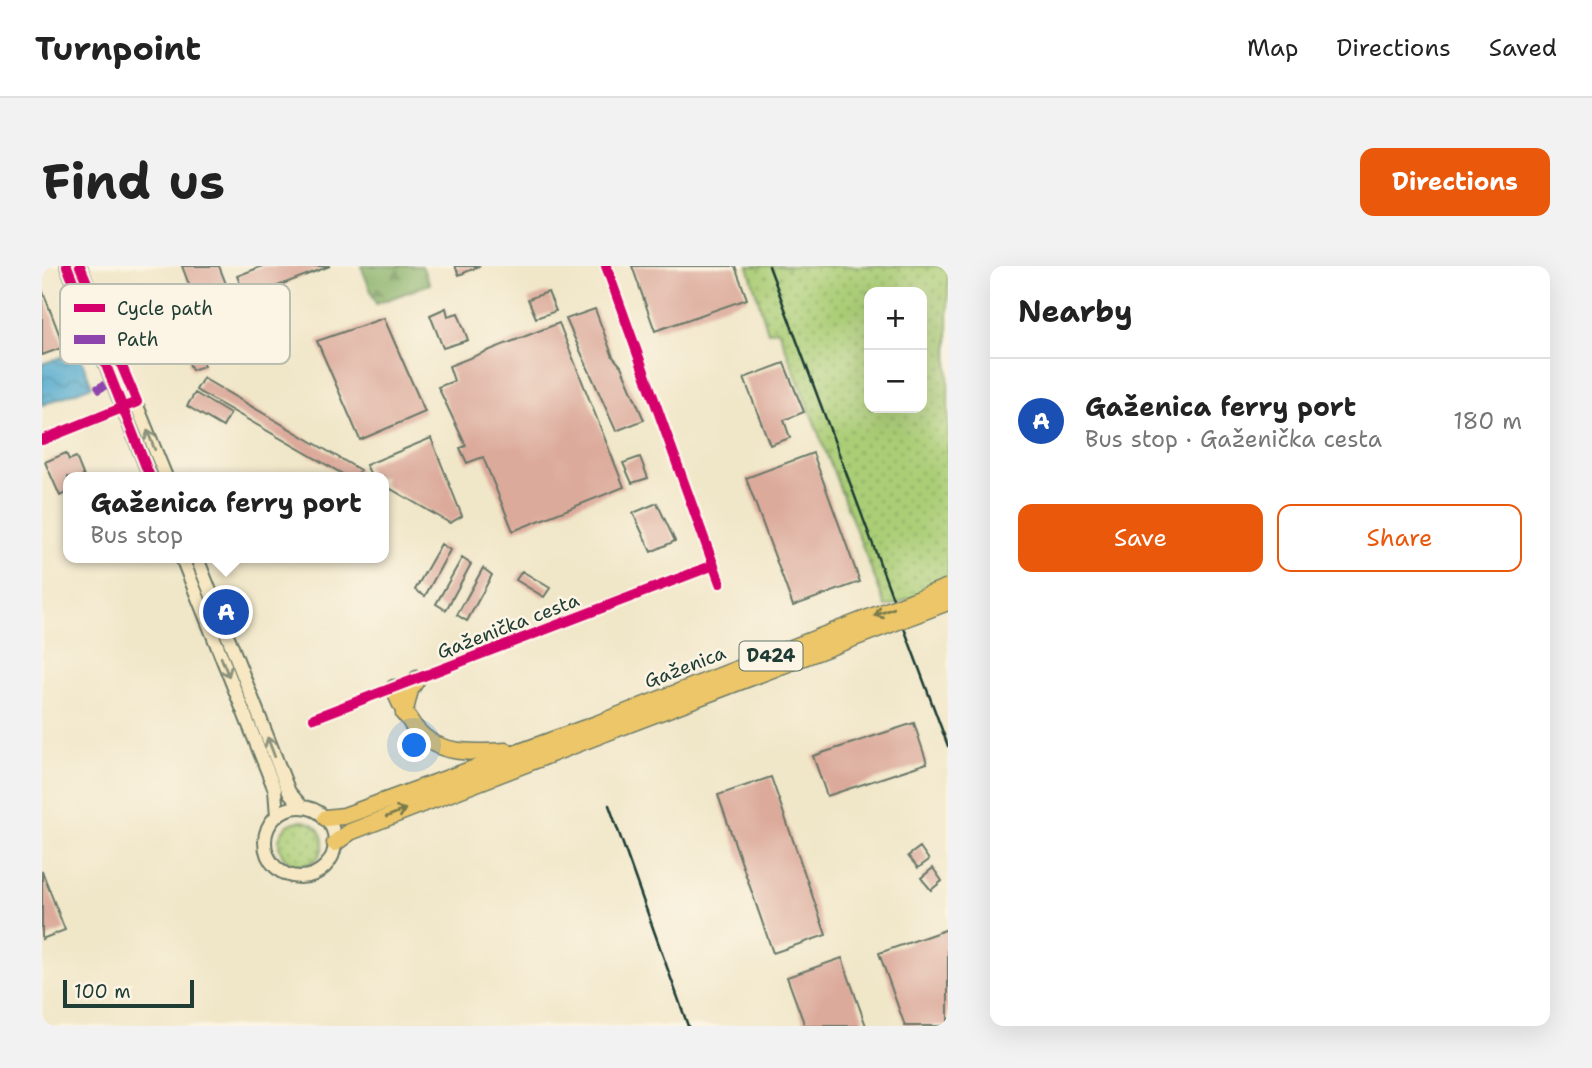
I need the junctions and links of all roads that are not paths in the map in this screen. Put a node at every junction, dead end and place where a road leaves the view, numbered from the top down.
1 (67, 266) edge
2 (80, 266) edge
3 (606, 266) edge
4 (74, 284) edge
5 (87, 284) edge
6 (106, 364) edge
7 (120, 364) edge
8 (148, 472) edge
9 (164, 472) edge
10 (184, 563) edge
11 (199, 563) edge
12 (714, 565) junction
13 (720, 583) dead end
14 (948, 587) edge
15 (948, 602) edge
16 (416, 679) junction
17 (394, 688) junction
18 (404, 714) junction
19 (314, 719) dead end
20 (597, 730) junction
21 (525, 750) junction
22 (302, 807) junction
23 (277, 816) junction
24 (326, 818) junction
25 (335, 843) junction

1 - 4 main road
5 -> 2 main road
3 - 12 street
6 - 8 main road
9 -> 7 main road
10 -> 23 main road
22 -> 11 main road
12 - 13 street
12 - 16 street, Gaženička cesta
14 -> 20 highway, Gaženica / D424, bridge
15 - 20 highway, Gaženica / D424, bridge
16 - 17 street, Gaženička cesta
16 - 18 highway
17 - 18 highway
17 - 19 street, Gaženička cesta
18 - 21 highway
20 - 21 highway, D424
25 -> 20 highway, D424
21 - 24 highway, D424
22 - 23 main road
22 - 24 main road
23 - 25 main road
24 - 25 main road

